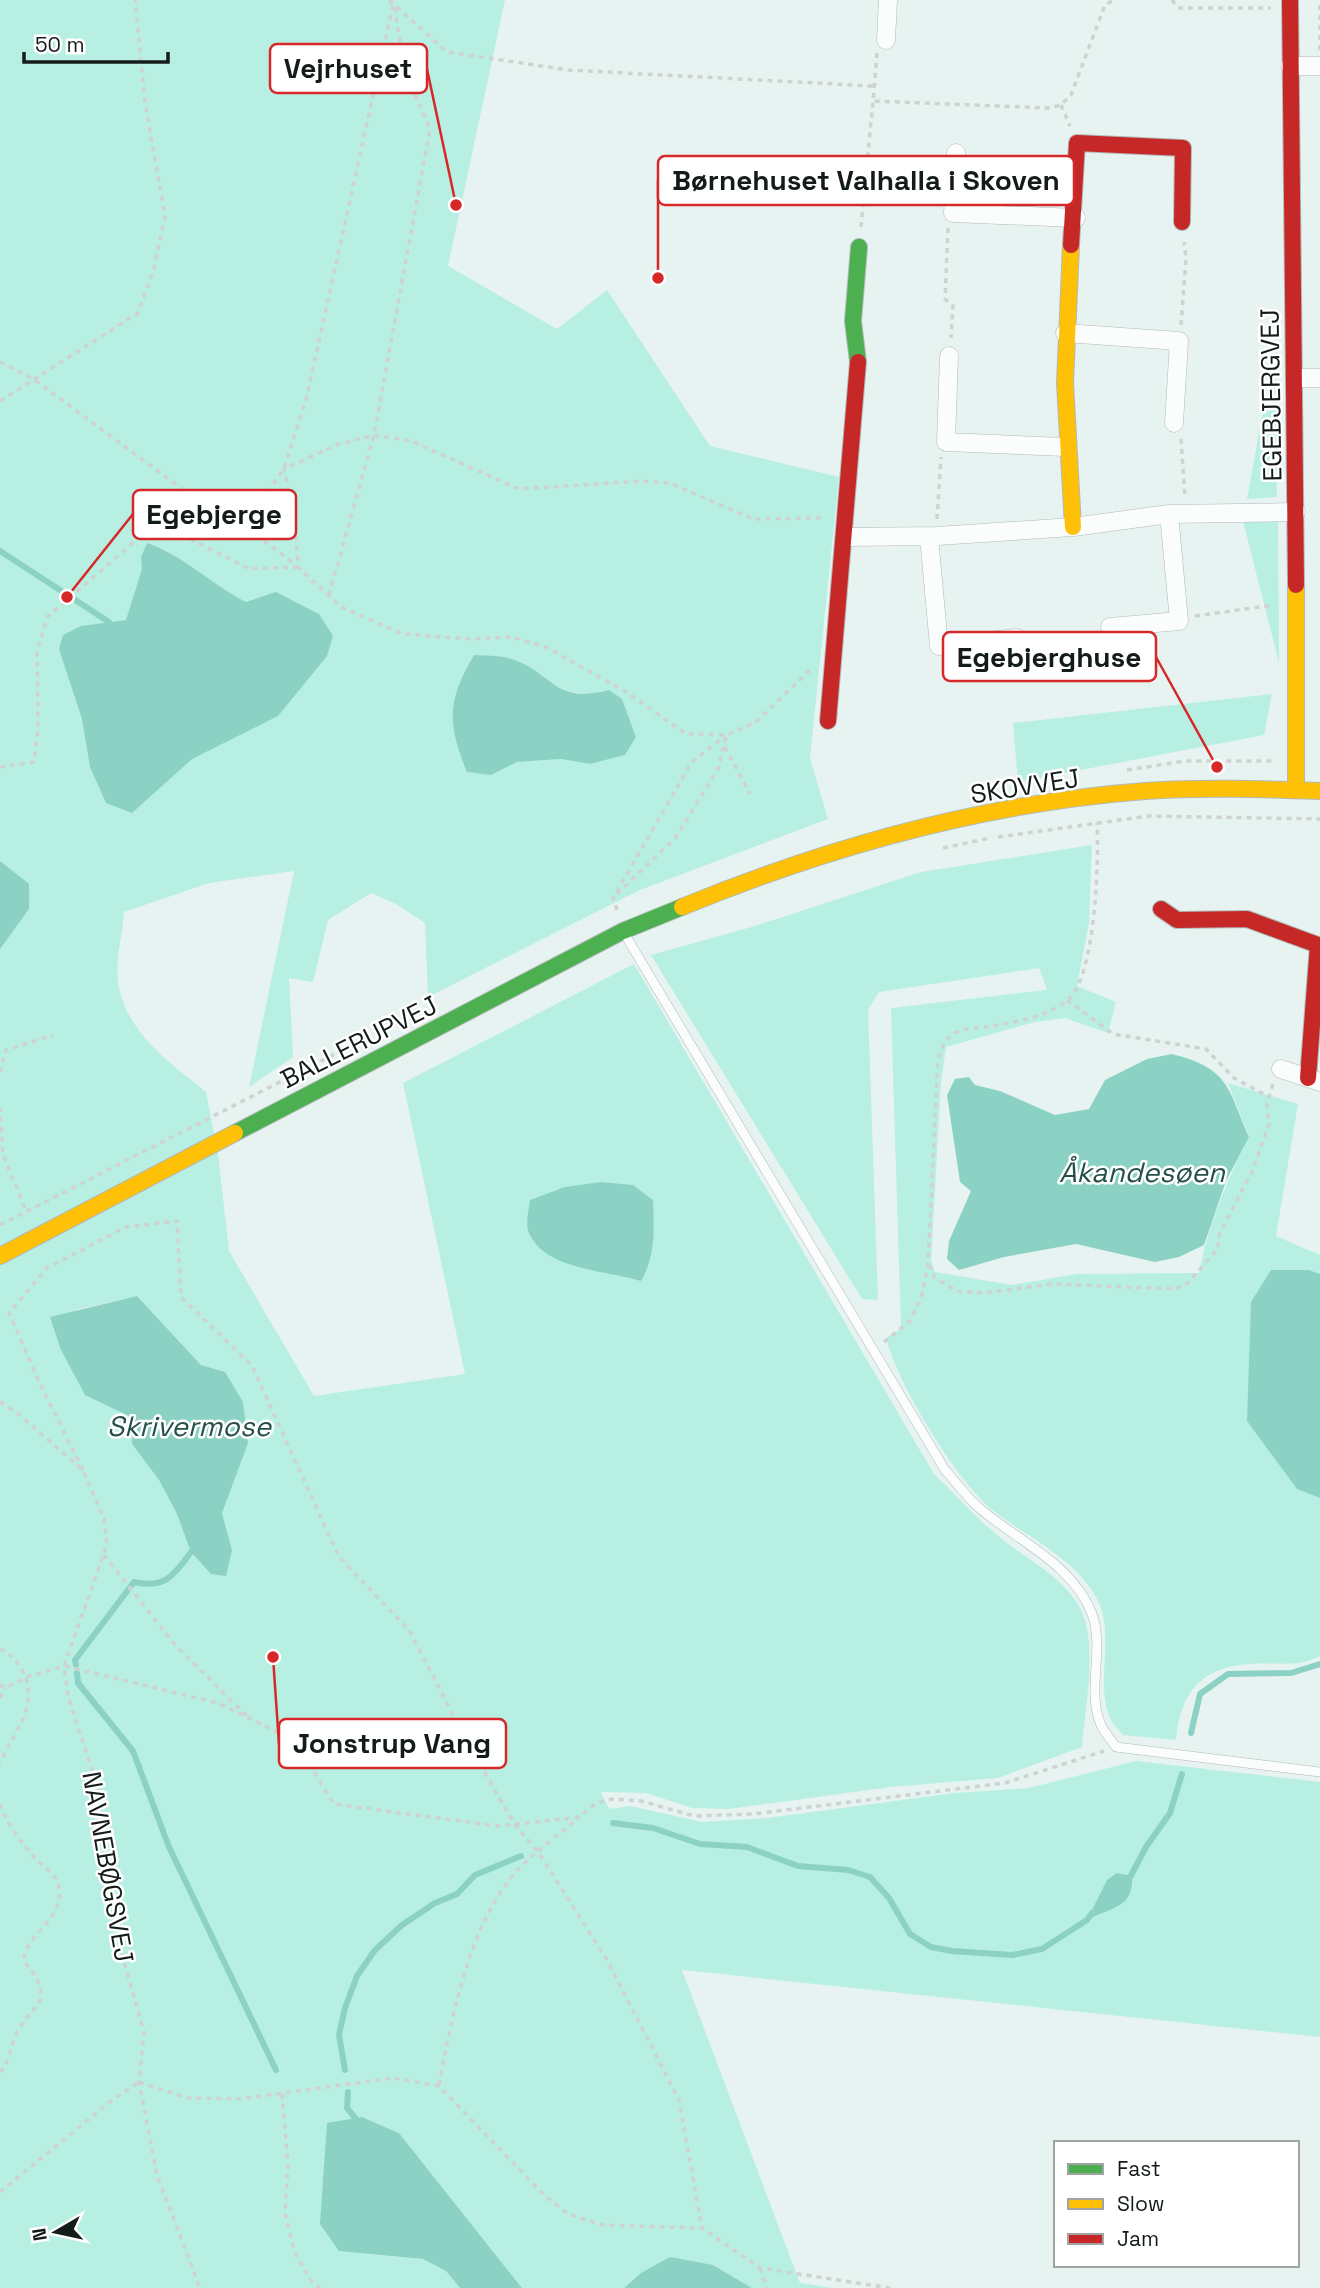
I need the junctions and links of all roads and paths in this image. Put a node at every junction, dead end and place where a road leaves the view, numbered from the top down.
1 (135, 0) edge
2 (888, 0) edge
3 (1114, 0) edge
4 (1172, 0) edge
5 (1250, 0) edge
6 (1320, 0) edge
7 (393, 1) edge
8 (1104, 2) edge
9 (1290, 4) edge
10 (1253, 8) junction
11 (886, 40) joint
12 (1290, 66) junction
13 (1320, 66) edge
14 (873, 86) junction
15 (873, 101) junction
16 (956, 153) dead end
17 (953, 213) junction
18 (1076, 218) junction
19 (1182, 222) joint
20 (859, 247) joint
21 (1065, 333) junction
22 (1179, 341) junction
23 (950, 356) joint
24 (0, 362) edge
25 (1296, 377) junction
26 (1320, 378) edge
27 (35, 380) junction
28 (0, 401) edge
29 (1174, 423) joint
30 (374, 435) junction
31 (946, 442) junction
32 (1065, 447) junction
33 (284, 470) junction
34 (221, 509) junction
35 (1296, 512) junction
36 (1178, 514) junction
37 (845, 518) junction
38 (1073, 527) junction
39 (933, 528) junction
40 (845, 537) junction
41 (298, 566) junction
42 (329, 595) junction
43 (1297, 602) junction
44 (1179, 621) junction
45 (1110, 627) joint
46 (1021, 640) joint
47 (832, 655) junction
48 (828, 721) dead end
49 (727, 735) junction
50 (724, 746) junction
51 (0, 767) edge
52 (1296, 789) junction
53 (1320, 791) edge
54 (750, 794) dead end
55 (1096, 799) junction
56 (1320, 819) edge
57 (1097, 824) junction
58 (932, 851) dead end
59 (746, 882) joint
60 (613, 898) junction
61 (1161, 909) dead end
62 (623, 931) junction
63 (1067, 1000) junction
64 (53, 1035) dead end
65 (1281, 1069) joint
66 (0, 1072) edge
67 (1314, 1080) edge
68 (1269, 1097) junction
69 (0, 1107) edge
70 (36, 1237) junction
71 (0, 1256) edge
72 (928, 1263) junction
73 (873, 1350) junction
74 (0, 1402) edge
75 (83, 1470) junction
76 (104, 1555) junction
77 (0, 1649) edge
78 (64, 1666) junction
79 (26, 1677) junction
80 (0, 1685) edge
81 (5, 1688) junction
82 (0, 1698) edge
83 (250, 1719) junction
84 (1116, 1747) junction
85 (0, 1763) edge
86 (1320, 1772) edge
87 (0, 1804) edge
88 (580, 1817) junction
89 (515, 1825) junction
90 (539, 1853) junction
91 (0, 2073) edge
92 (139, 2082) junction
93 (439, 2085) junction
94 (282, 2094) junction
95 (0, 2192) edge
96 (702, 2228) junction
97 (760, 2268) junction
98 (200, 2288) edge
99 (320, 2288) edge
100 (767, 2288) edge
101 (890, 2288) edge

1 - 27 path
2 - 11 street
3 - 8 path
4 - 10 path
5 - 10 path
6 - 13 path
7 - 14 path
7 - 30 path
7 - 33 path
8 - 15 path
9 - 10 path
9 - 12 street, EGEBJERGVEJ
11 - 14 path
12 - 13 street
12 - 25 street, EGEBJERGVEJ
14 - 15 path
15 - 20 path
16 - 17 street
17 - 18 street
17 - 23 path
18 - 19 street
18 - 21 street
19 - 22 path
20 - 37 street
21 - 22 street
21 - 32 street
22 - 29 street
23 - 31 street
24 - 27 path
25 - 26 street
25 - 35 street, EGEBJERGVEJ
27 - 28 path
27 - 34 path
29 - 36 path
30 - 33 path
30 - 37 path
30 - 42 path
31 - 32 street
31 - 39 path
32 - 38 street
33 - 34 path
33 - 41 path
34 - 41 path
35 - 36 street
35 - 43 street, EGEBJERGVEJ
36 - 38 street
36 - 44 street
37 - 40 street
38 - 39 street
39 - 40 street
39 - 46 street
40 - 47 street
41 - 42 path
41 - 51 path
42 - 49 path
43 - 44 path
43 - 52 street, EGEBJERGVEJ
44 - 45 street
45 - 46 path
47 - 48 street
47 - 49 path
49 - 50 path
49 - 60 path
50 - 54 path
50 - 60 path
52 - 53 street, SKOVVEJ
52 - 55 street, SKOVVEJ
55 - 57 path
55 - 59 street, SKOVVEJ
56 - 57 path
57 - 58 path
57 - 63 path
59 - 62 street, BALLERUPVEJ
60 - 62 path
61 - 67 street
62 - 70 street, BALLERUPVEJ
62 - 73 lane
63 - 68 path
63 - 72 path
64 - 66 path
65 - 67 street
65 - 68 path
68 - 72 path
69 - 70 path
70 - 71 street, BALLERUPVEJ
72 - 73 path
73 - 84 lane
74 - 75 path, NAVNEBØGSVEJ
75 - 76 path, NAVNEBØGSVEJ
75 - 89 path
76 - 78 path, NAVNEBØGSVEJ
76 - 83 path
77 - 79 path
78 - 79 path
78 - 83 path
78 - 92 path, NAVNEBØGSVEJ
79 - 81 path
79 - 85 path
80 - 81 path
81 - 82 path
83 - 89 path
84 - 86 lane
84 - 88 path
87 - 91 path
88 - 89 path
88 - 90 path
89 - 90 path
90 - 93 path
90 - 96 path
92 - 94 path
92 - 95 path
92 - 98 path, NAVNEBØGSVEJ
93 - 94 path
93 - 96 path
94 - 99 path
96 - 97 path
97 - 100 path
97 - 101 path

